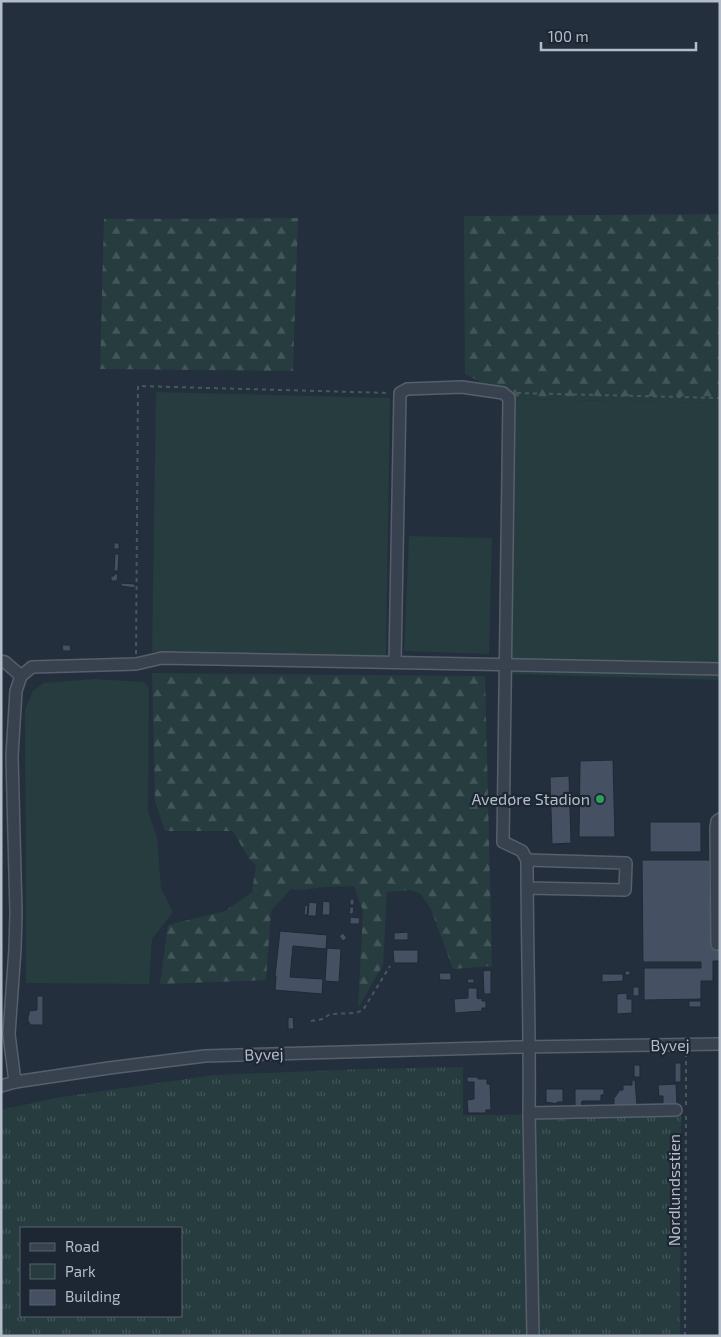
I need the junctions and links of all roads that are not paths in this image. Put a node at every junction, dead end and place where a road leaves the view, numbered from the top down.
1 (1, 661) edge
2 (395, 662) junction
3 (505, 664) junction
4 (720, 669) edge
5 (21, 676) junction
6 (720, 819) edge
7 (527, 860) junction
8 (527, 888) junction
9 (716, 944) dead end
10 (720, 1044) edge
11 (530, 1047) junction
12 (15, 1082) junction
13 (1, 1086) edge
14 (676, 1110) dead end
15 (529, 1113) junction
16 (533, 1336) edge

1 - 5 street
2 - 3 street
2 - 3 street
2 - 5 street
3 - 4 street
3 - 7 street
5 - 12 street
6 - 9 street
7 - 8 street
7 - 8 street
8 - 11 street
10 - 11 street, Byvej
11 - 12 street, Byvej
11 - 15 street
12 - 13 street, Byvej
14 - 15 street
15 - 16 street

